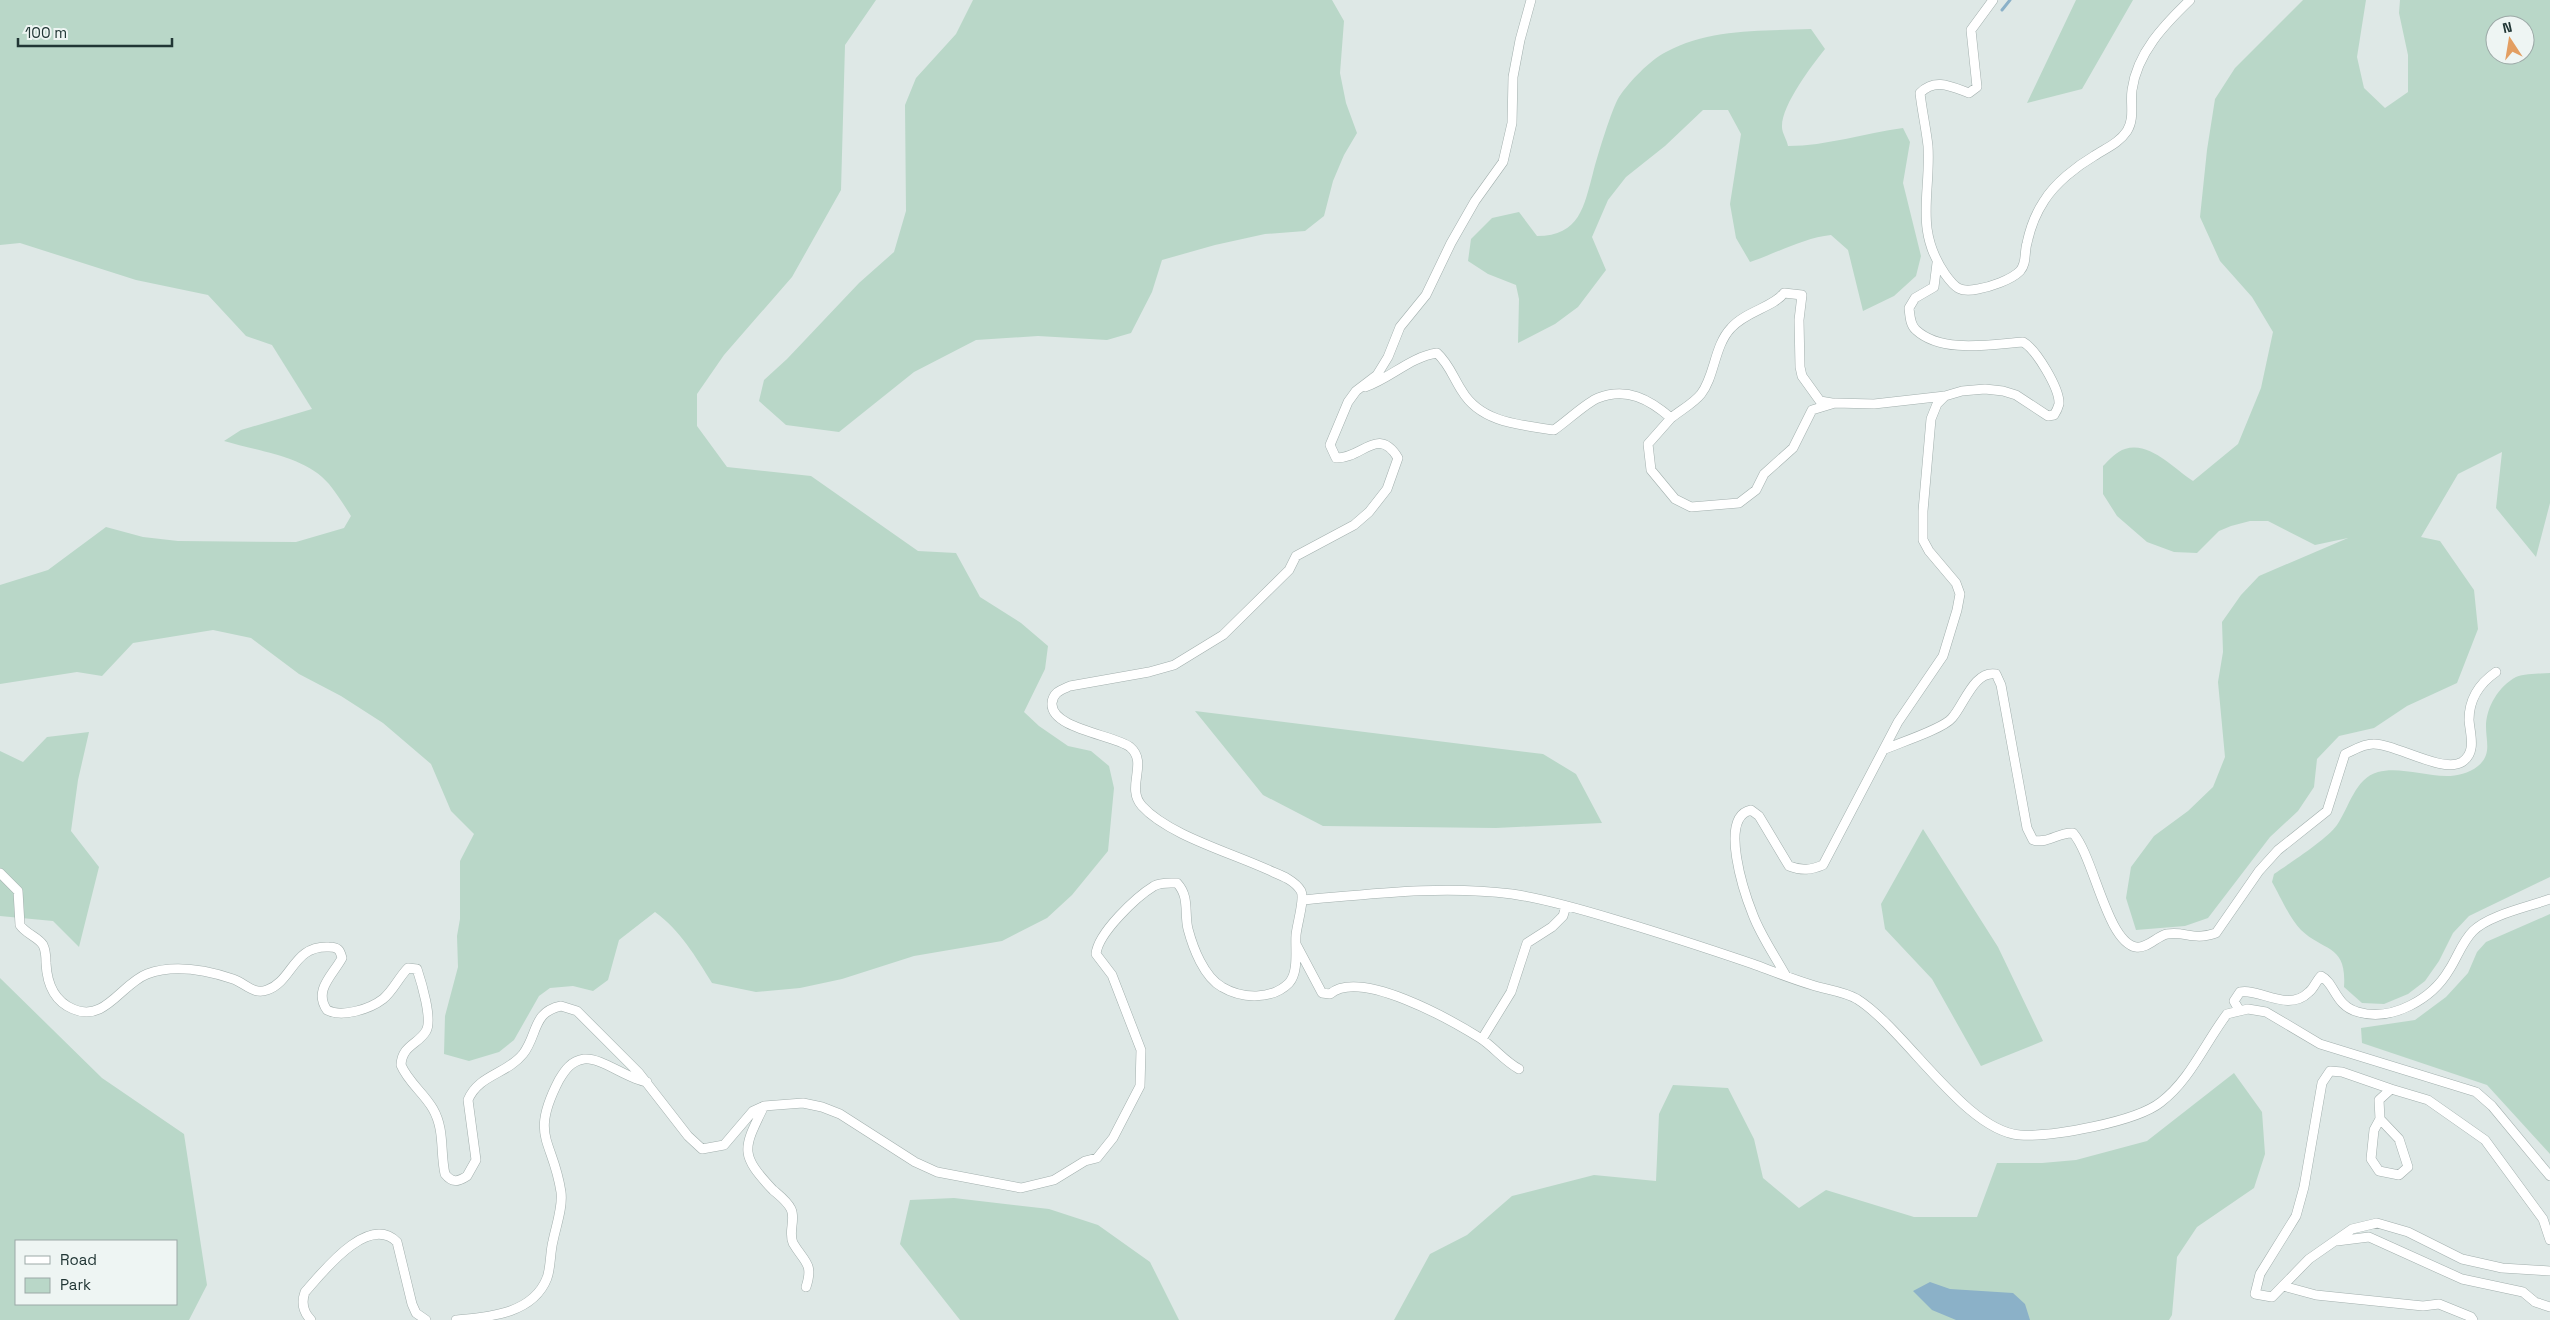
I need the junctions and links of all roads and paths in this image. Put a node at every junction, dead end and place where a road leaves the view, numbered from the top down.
1 (1531, 0) edge
2 (1993, 0) edge
3 (2190, 0) edge
4 (1937, 263) junction
5 (1356, 391) junction
6 (1945, 396) junction
7 (1835, 403) junction
8 (1671, 418) junction
9 (2496, 672) dead end
10 (1885, 749) junction
11 (0, 873) edge
12 (2550, 899) edge
13 (1303, 900) junction
14 (1566, 906) junction
15 (1296, 944) junction
16 (1786, 976) junction
17 (2239, 1010) junction
18 (1482, 1039) junction
19 (1519, 1069) dead end
20 (647, 1082) junction
21 (2391, 1089) junction
22 (764, 1106) junction
23 (2380, 1119) junction
24 (2550, 1176) edge
25 (2550, 1240) edge
26 (2334, 1241) junction
27 (2550, 1271) edge
28 (2283, 1286) junction
29 (806, 1287) dead end
30 (2550, 1307) edge
31 (311, 1320) edge
32 (426, 1320) edge
33 (456, 1320) edge
34 (2473, 1320) edge

1 - 5 street
2 - 4 street
3 - 4 street
4 - 6 street
5 - 8 street
5 - 13 street
6 - 7 street
6 - 10 street
7 - 8 street
7 - 8 street
9 - 10 street
10 - 16 street
11 - 20 street
12 - 17 street
13 - 14 street
13 - 15 street
14 - 16 street
14 - 18 street
15 - 18 street
15 - 22 street
16 - 17 street
17 - 24 street
18 - 19 street
20 - 22 street
20 - 33 street
21 - 23 street
21 - 25 street
21 - 28 street
22 - 29 street
23 - 23 street
26 - 27 street
26 - 28 street
26 - 30 street
28 - 34 street
31 - 32 street

